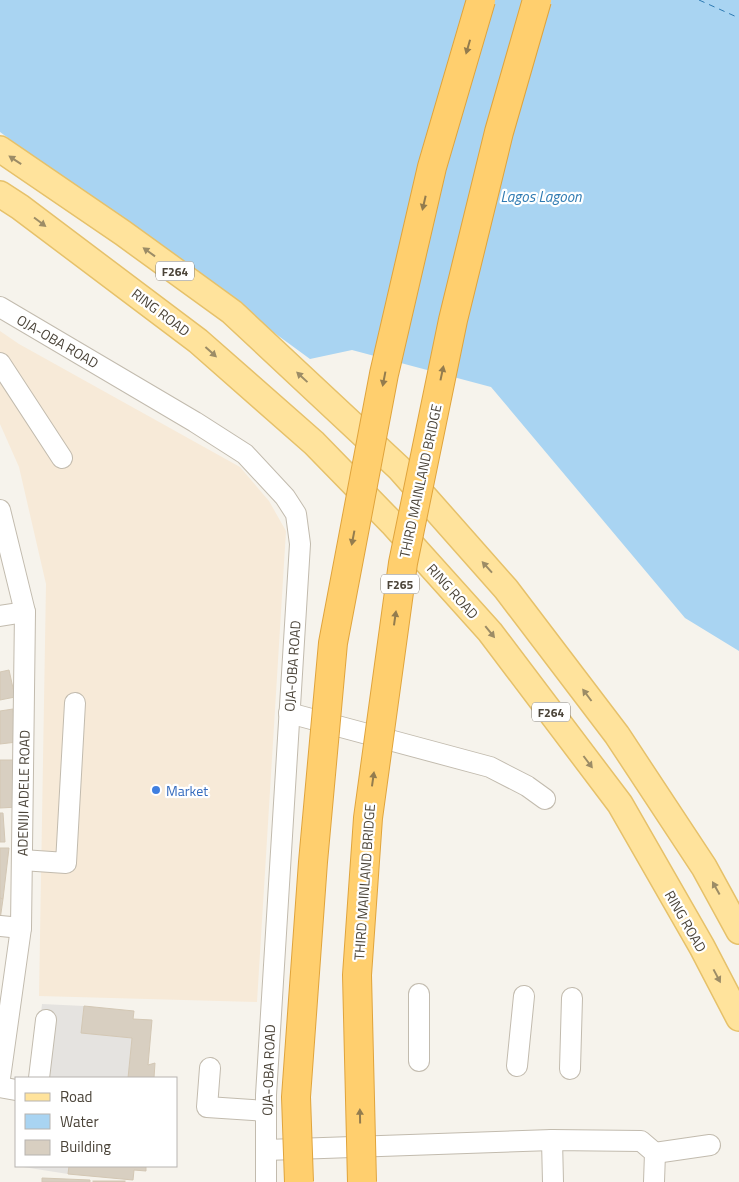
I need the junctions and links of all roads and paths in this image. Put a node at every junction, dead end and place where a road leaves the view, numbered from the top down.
1 (481, 0) edge
2 (537, 0) edge
3 (0, 149) edge
4 (0, 194) edge
5 (0, 307) edge
6 (0, 363) edge
7 (62, 458) dead end
8 (0, 510) edge
9 (25, 612) junction
10 (0, 616) edge
11 (75, 703) dead end
12 (289, 713) junction
13 (545, 799) dead end
14 (22, 860) junction
15 (0, 926) edge
16 (22, 928) junction
17 (739, 931) edge
18 (419, 994) dead end
19 (524, 996) dead end
20 (572, 998) dead end
21 (739, 1018) edge
22 (46, 1020) dead end
23 (419, 1061) dead end
24 (517, 1066) dead end
25 (210, 1068) dead end
26 (570, 1069) dead end
27 (39, 1077) edge
28 (0, 1078) edge
29 (0, 1088) edge
30 (15, 1090) edge
31 (266, 1112) junction
32 (552, 1140) junction
33 (710, 1146) dead end
34 (266, 1150) junction
35 (655, 1153) junction
36 (266, 1182) edge
37 (299, 1182) edge
38 (362, 1182) edge
39 (553, 1182) edge
40 (654, 1182) edge

1 -> 37 highway, bridge
38 -> 2 highway, THIRD MAINLAND BRIDGE / F265, bridge
17 -> 3 main road, F264
4 -> 21 main road, RING ROAD / F264
5 - 12 street, OJA-OBA ROAD
6 - 7 street
8 - 9 street, ADENIJI ADELE ROAD
9 - 10 street
9 - 14 street, ADENIJI ADELE ROAD
11 - 14 street
12 - 13 street
12 - 31 street, OJA-OBA ROAD
14 - 16 street, ADENIJI ADELE ROAD
15 - 16 street
16 - 28 street, ADENIJI ADELE ROAD
18 - 23 street
19 - 24 street
20 - 26 street
22 - 27 street
25 - 31 street
29 - 30 street
31 - 34 street, OJA-OBA ROAD
32 - 34 street
32 - 35 street
32 - 39 street
33 - 35 street
34 - 36 street, OJA-OBA ROAD
35 - 40 street

